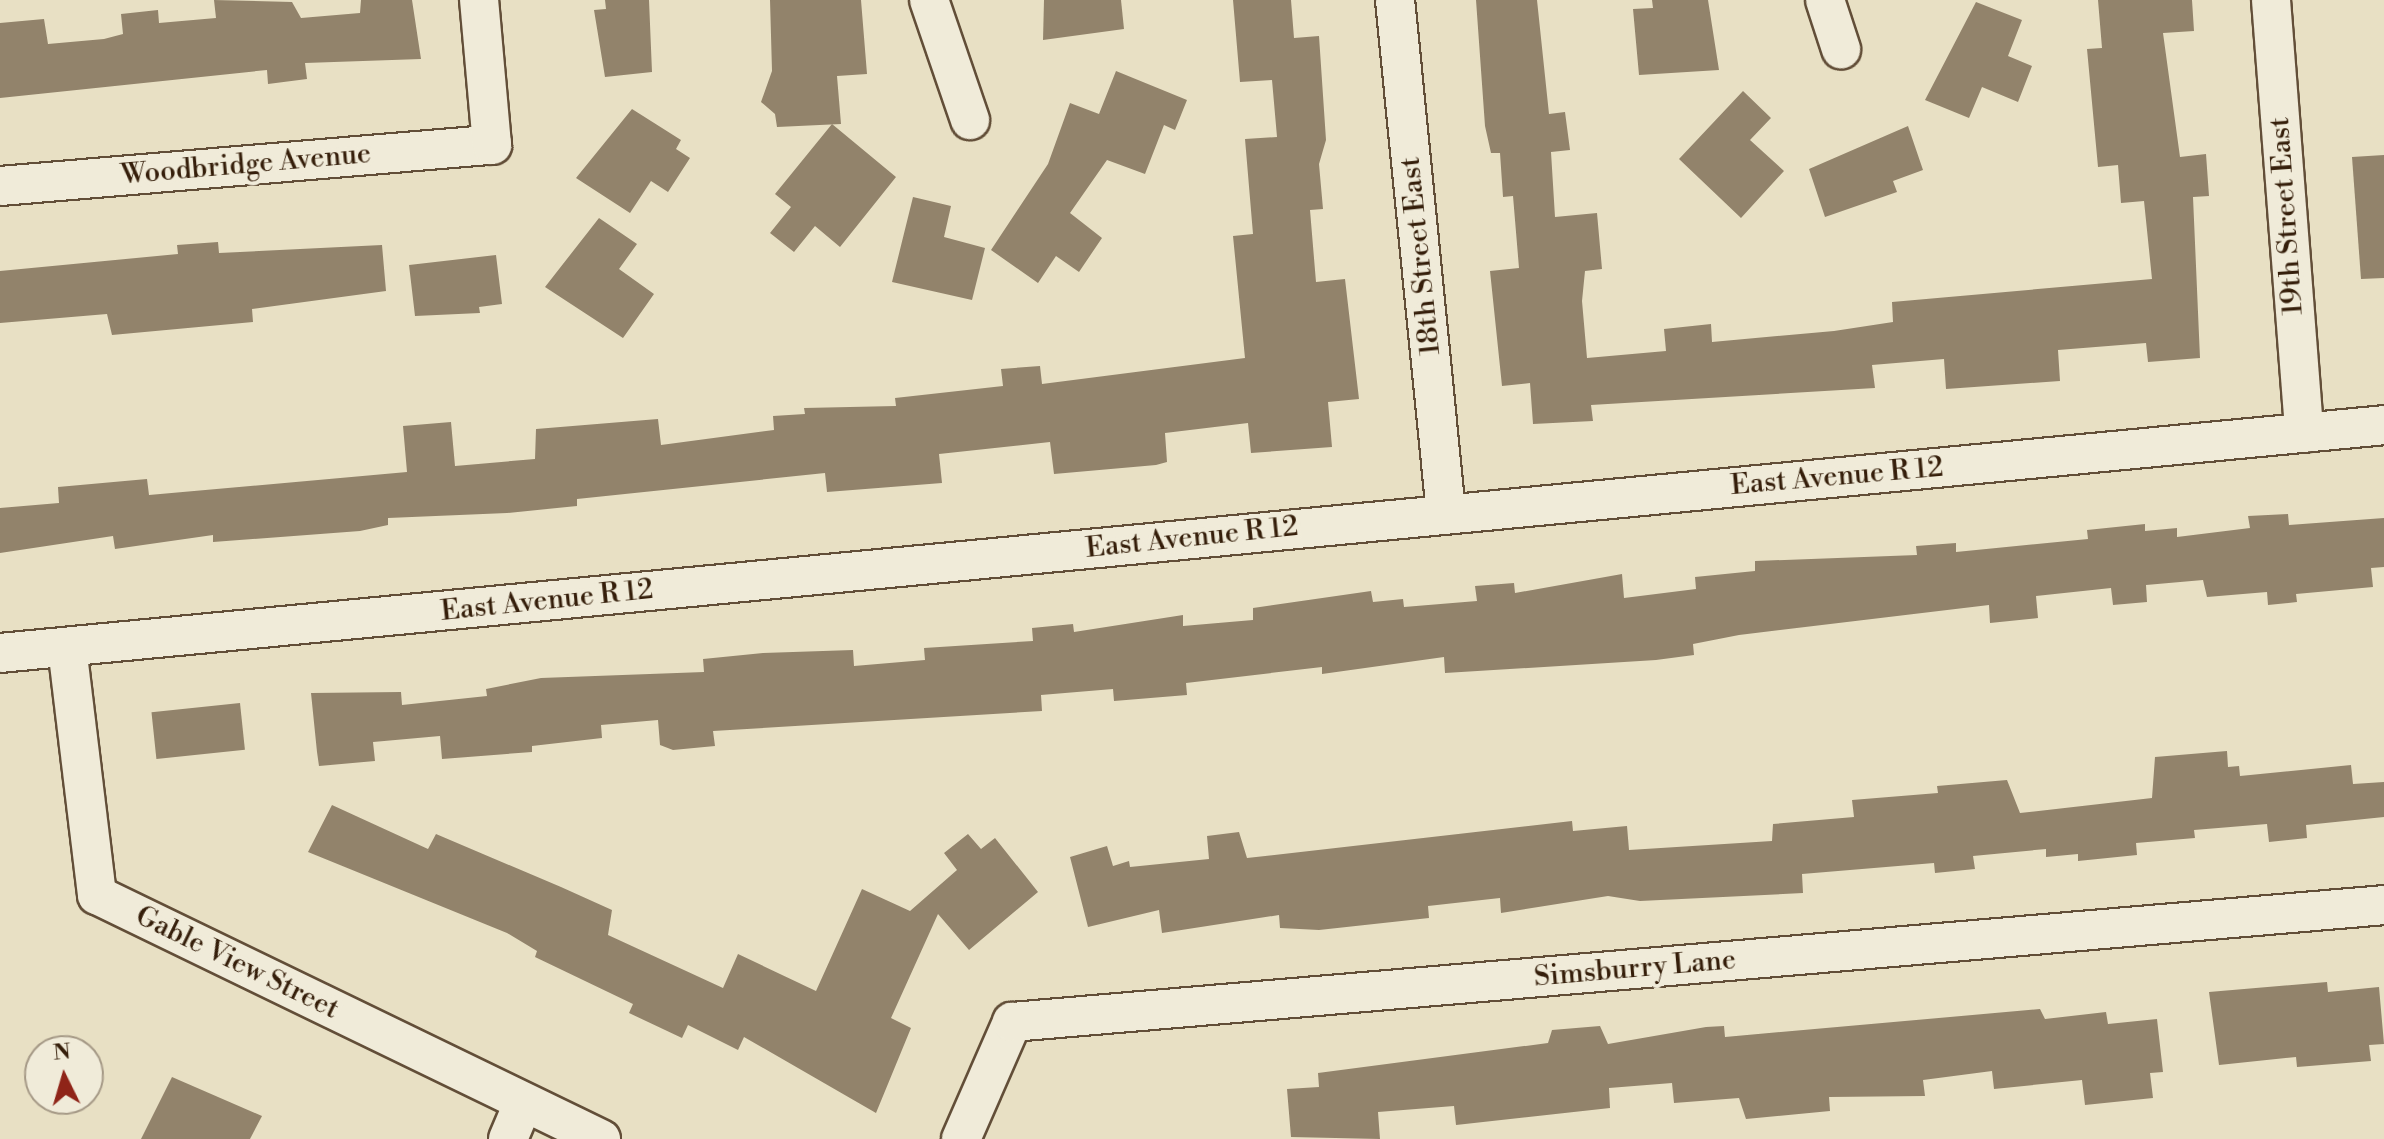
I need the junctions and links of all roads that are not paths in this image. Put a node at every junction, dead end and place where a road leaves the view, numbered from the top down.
1 (479, 0) edge
2 (929, 0) edge
3 (1395, 0) edge
4 (1825, 0) edge
5 (2271, 0) edge
6 (1841, 49) dead end
7 (970, 120) dead end
8 (0, 186) edge
9 (2384, 425) edge
10 (2304, 433) junction
11 (1446, 513) junction
12 (67, 647) junction
13 (0, 653) edge
14 (2384, 905) edge
15 (523, 1104) junction
16 (508, 1139) edge
17 (601, 1139) edge
18 (961, 1139) edge

1 - 8 street, Woodbridge Avenue
2 - 7 street
3 - 11 street, 18th Street East
4 - 6 street
5 - 10 street, 19th Street East
9 - 10 street, East Avenue R 12
10 - 11 street, East Avenue R 12
11 - 12 street, East Avenue R 12
12 - 13 street, East Avenue R 12
12 - 15 street, Gable View Street
14 - 18 street, Simsburry Lane
15 - 16 street
15 - 17 street, Gable View Street

